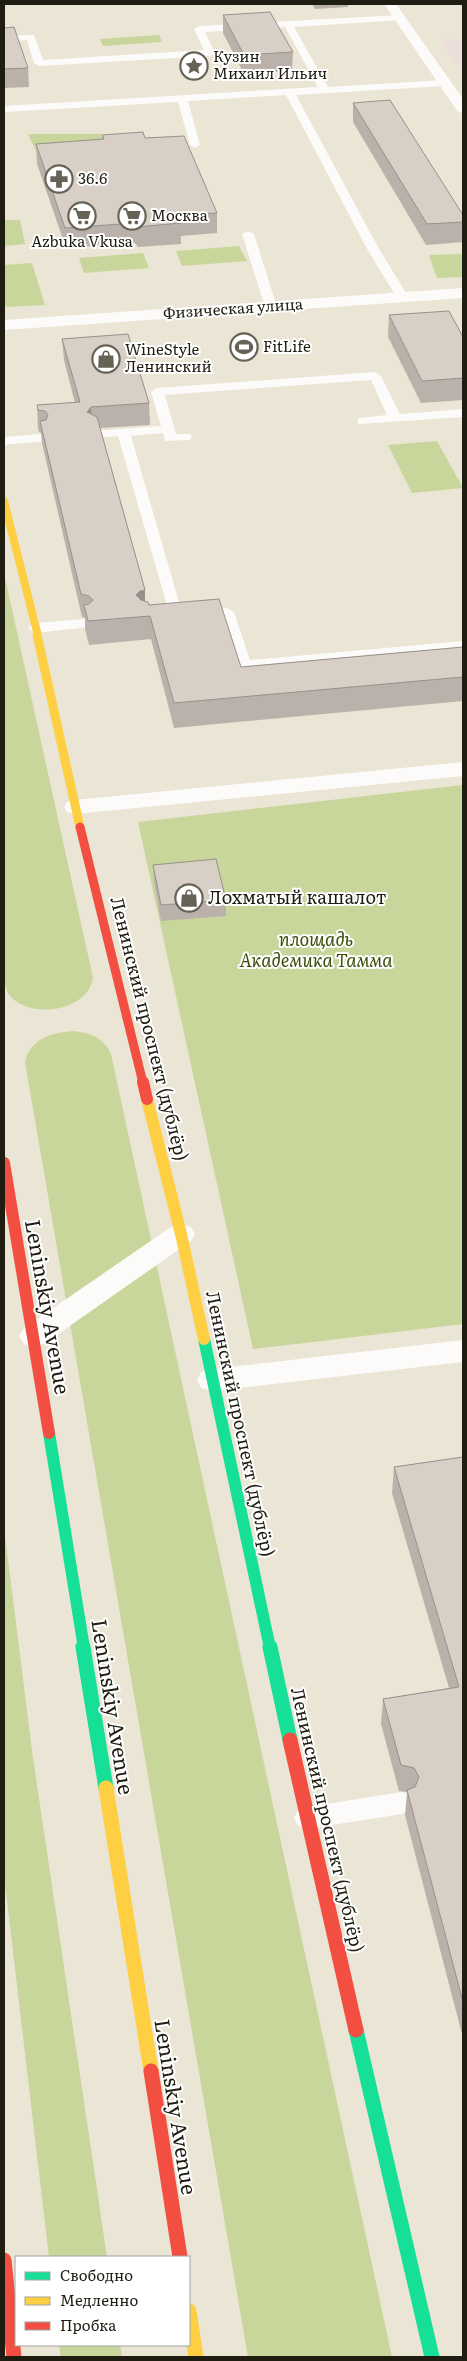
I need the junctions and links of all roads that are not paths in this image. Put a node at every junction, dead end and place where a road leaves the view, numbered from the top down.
1 (390, 4) edge
2 (399, 18) junction
3 (288, 24) junction
4 (4, 39) edge
5 (444, 83) junction
6 (325, 90) junction
7 (289, 92) junction
8 (182, 98) junction
9 (4, 109) edge
10 (463, 109) edge
11 (195, 146) dead end
12 (248, 234) dead end
13 (463, 293) edge
14 (403, 298) junction
15 (270, 307) junction
16 (4, 326) edge
17 (463, 413) edge
18 (395, 418) junction
19 (364, 421) dead end
20 (169, 429) junction
21 (123, 432) junction
22 (97, 434) edge
23 (186, 437) dead end
24 (41, 438) edge
25 (4, 441) edge
26 (4, 501) edge
27 (176, 616) junction
28 (156, 618) edge
29 (84, 624) edge
30 (36, 628) junction
31 (463, 646) edge
32 (463, 769) edge
33 (76, 807) junction
34 (4, 1164) edge
35 (181, 1234) junction
36 (34, 1336) junction
37 (463, 1351) edge
38 (212, 1380) junction
39 (402, 1803) dead end
40 (307, 1818) junction
41 (180, 2256) edge
42 (4, 2260) edge
43 (190, 2318) edge
44 (14, 2357) edge
45 (196, 2357) edge
46 (432, 2357) edge

1 - 2 street
2 - 3 lane
2 - 5 street
3 - 4 lane
3 - 6 lane
5 - 6 lane
5 - 10 street
6 - 7 lane
7 - 8 lane
7 - 14 lane
8 - 9 lane
8 - 11 lane
12 - 15 lane
13 - 14 street, Физическая улица
14 - 15 street, Физическая улица
15 - 16 street, Физическая улица
17 - 18 lane
18 - 19 lane
18 - 20 lane
20 - 21 lane
20 - 23 lane
21 - 22 lane
21 - 27 lane
24 - 25 lane
26 - 30 street, Ленинский проспект (дублёр)
27 - 28 lane
27 - 31 lane
29 - 30 lane
30 - 33 street, Ленинский проспект (дублёр)
32 - 33 street
33 - 35 street, Ленинский проспект (дублёр)
34 - 36 street, Leninskiy Avenue
35 - 36 street
35 - 38 street, Ленинский проспект (дублёр)
36 - 41 street, Leninskiy Avenue
37 - 38 street
38 - 40 street, Ленинский проспект (дублёр)
39 - 40 lane
40 - 46 street, Ленинский проспект (дублёр)
42 - 44 street
43 - 45 street

